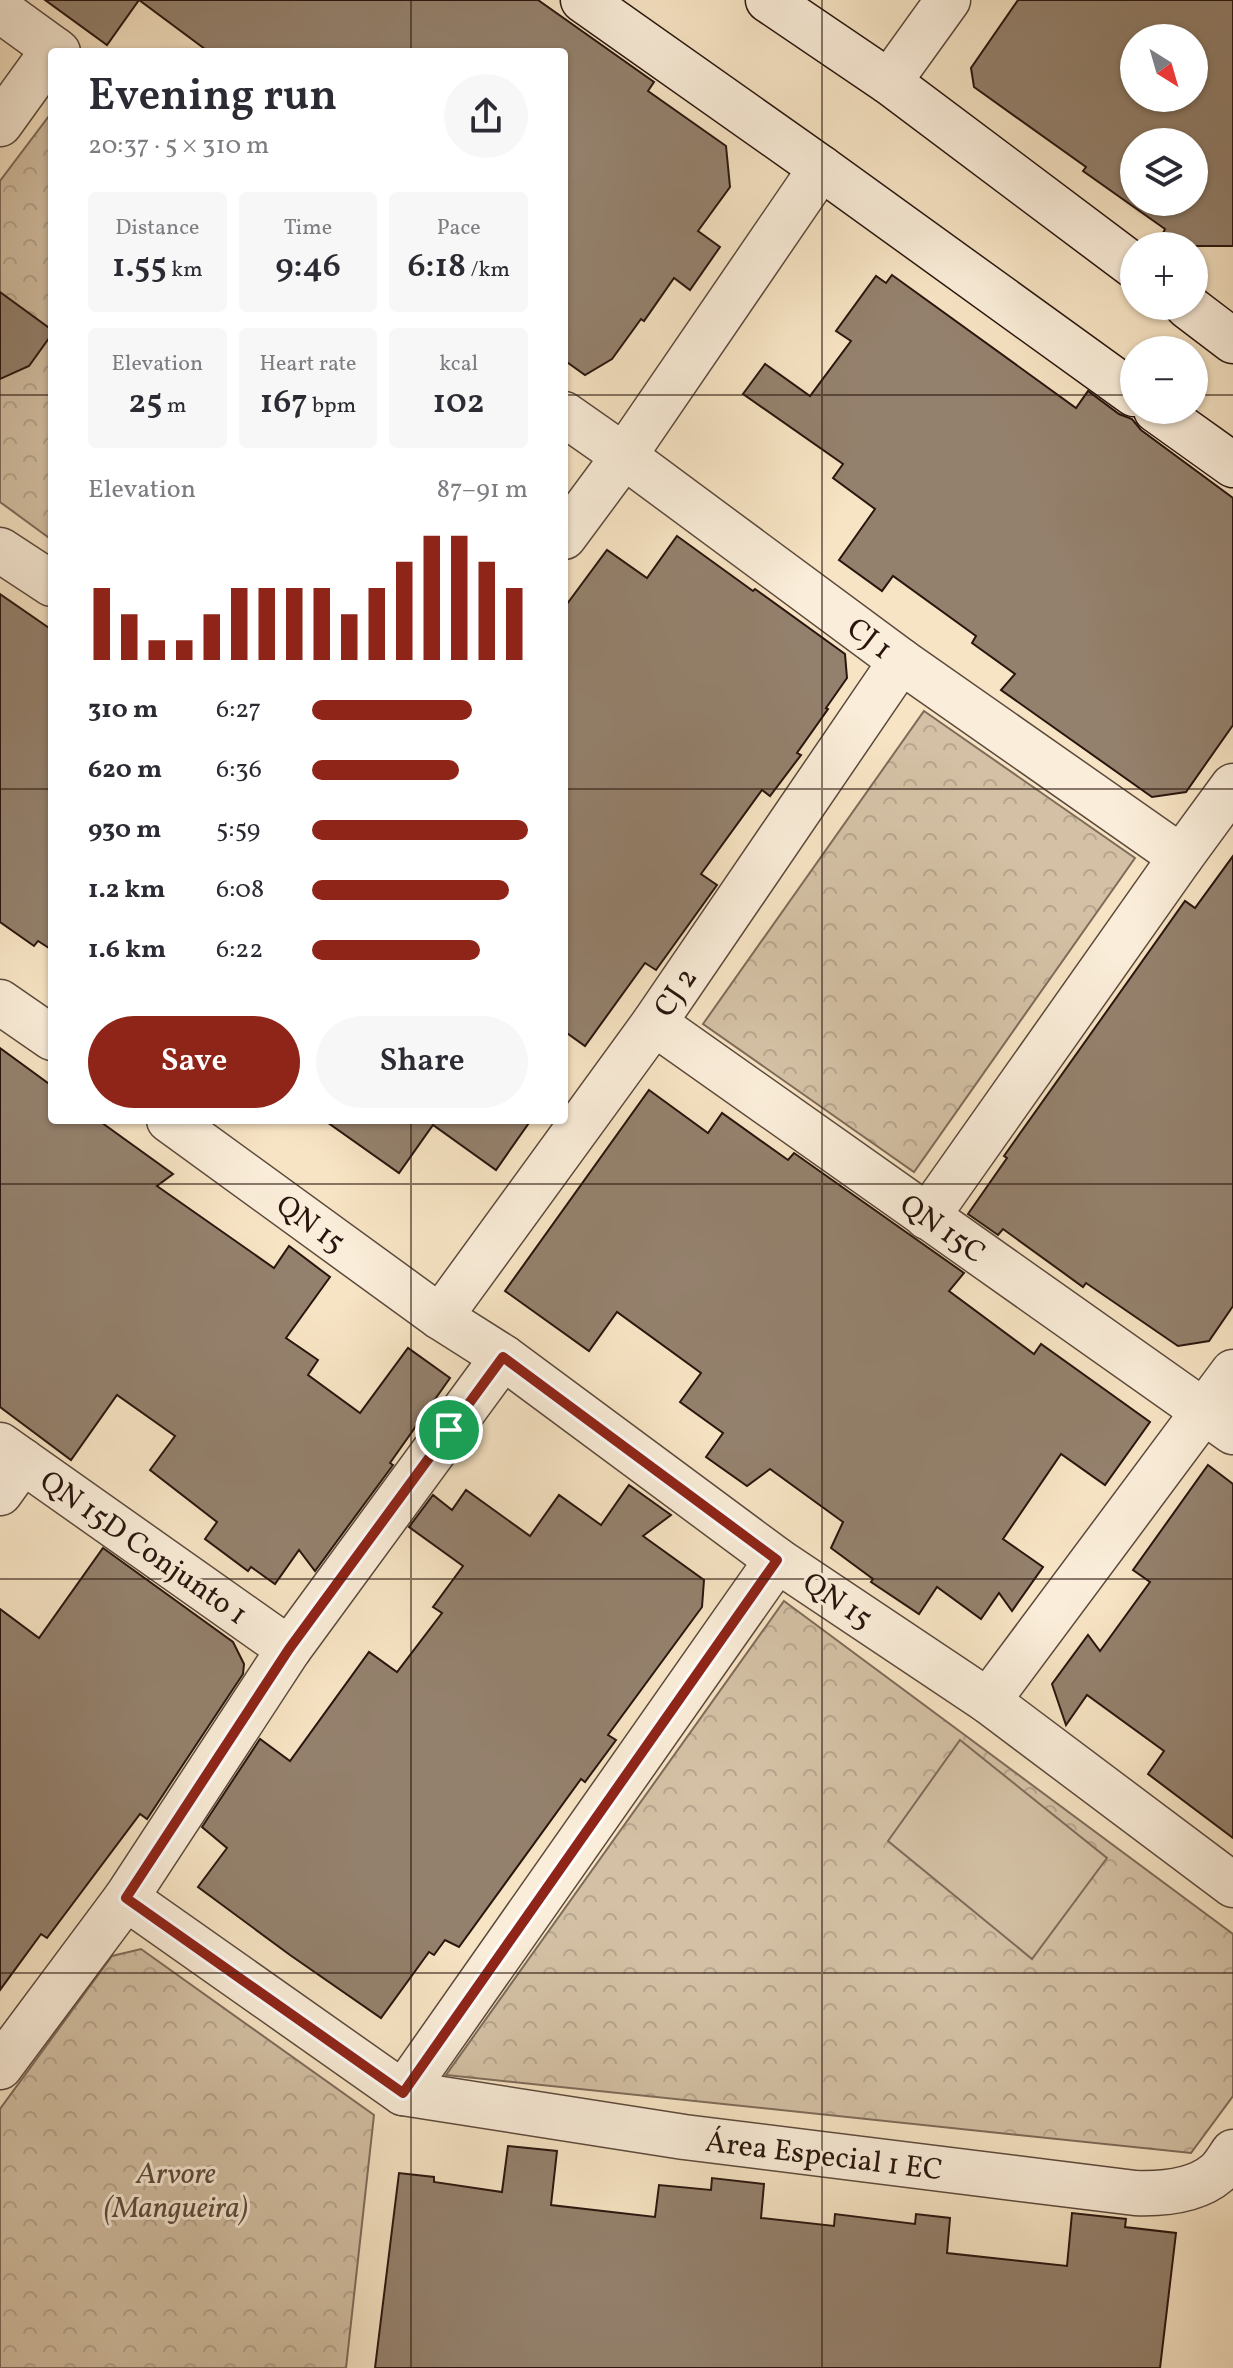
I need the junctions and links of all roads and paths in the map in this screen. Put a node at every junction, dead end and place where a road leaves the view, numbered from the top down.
1 (583, 0) edge
2 (768, 0) edge
3 (948, 0) edge
4 (0, 10) edge
5 (53, 48) edge
6 (48, 61) edge
7 (889, 82) junction
8 (0, 124) edge
9 (821, 168) junction
10 (1120, 255) edge
11 (1205, 320) edge
12 (1233, 341) edge
13 (1120, 384) edge
14 (568, 417) edge
15 (1180, 424) edge
16 (1222, 449) edge
17 (624, 456) junction
18 (568, 532) edge
19 (0, 550) edge
20 (48, 581) edge
21 (901, 661) junction
22 (1233, 786) edge
23 (1181, 857) junction
24 (0, 1002) edge
25 (654, 1023) junction
26 (48, 1035) edge
27 (175, 1124) edge
28 (927, 1217) junction
29 (440, 1317) junction
30 (503, 1357) junction
31 (1233, 1372) edge
32 (1218, 1422) edge
33 (8, 1466) edge
34 (777, 1560) junction
35 (289, 1649) junction
36 (988, 1701) junction
37 (1233, 1885) edge
38 (126, 1898) junction
39 (0, 2067) edge
40 (403, 2093) junction
41 (1233, 2152) edge

1 - 9 street
2 - 7 street
3 - 7 street
4 - 5 street
6 - 8 street
7 - 10 street
9 - 13 street
9 - 17 street
11 - 12 street
14 - 17 street, CJ 1
15 - 16 street
17 - 18 street
17 - 21 street, CJ 1
19 - 20 street
21 - 23 street, CJ 1
21 - 25 street, CJ 2
22 - 23 street
23 - 28 street
24 - 26 street
25 - 28 street, QN 15C
25 - 29 street, CJ 2
27 - 29 street, QN 15
28 - 32 street, QN 15C
29 - 30 street, QN 15
30 - 34 street, QN 15
30 - 35 street
31 - 32 street
32 - 36 street
33 - 35 street, QN 15D Conjunto 1
34 - 36 street, QN 15
34 - 40 street
35 - 38 street
36 - 37 street, QN 15
38 - 39 street
38 - 40 street
40 - 41 street, Área Especial 1 EC

